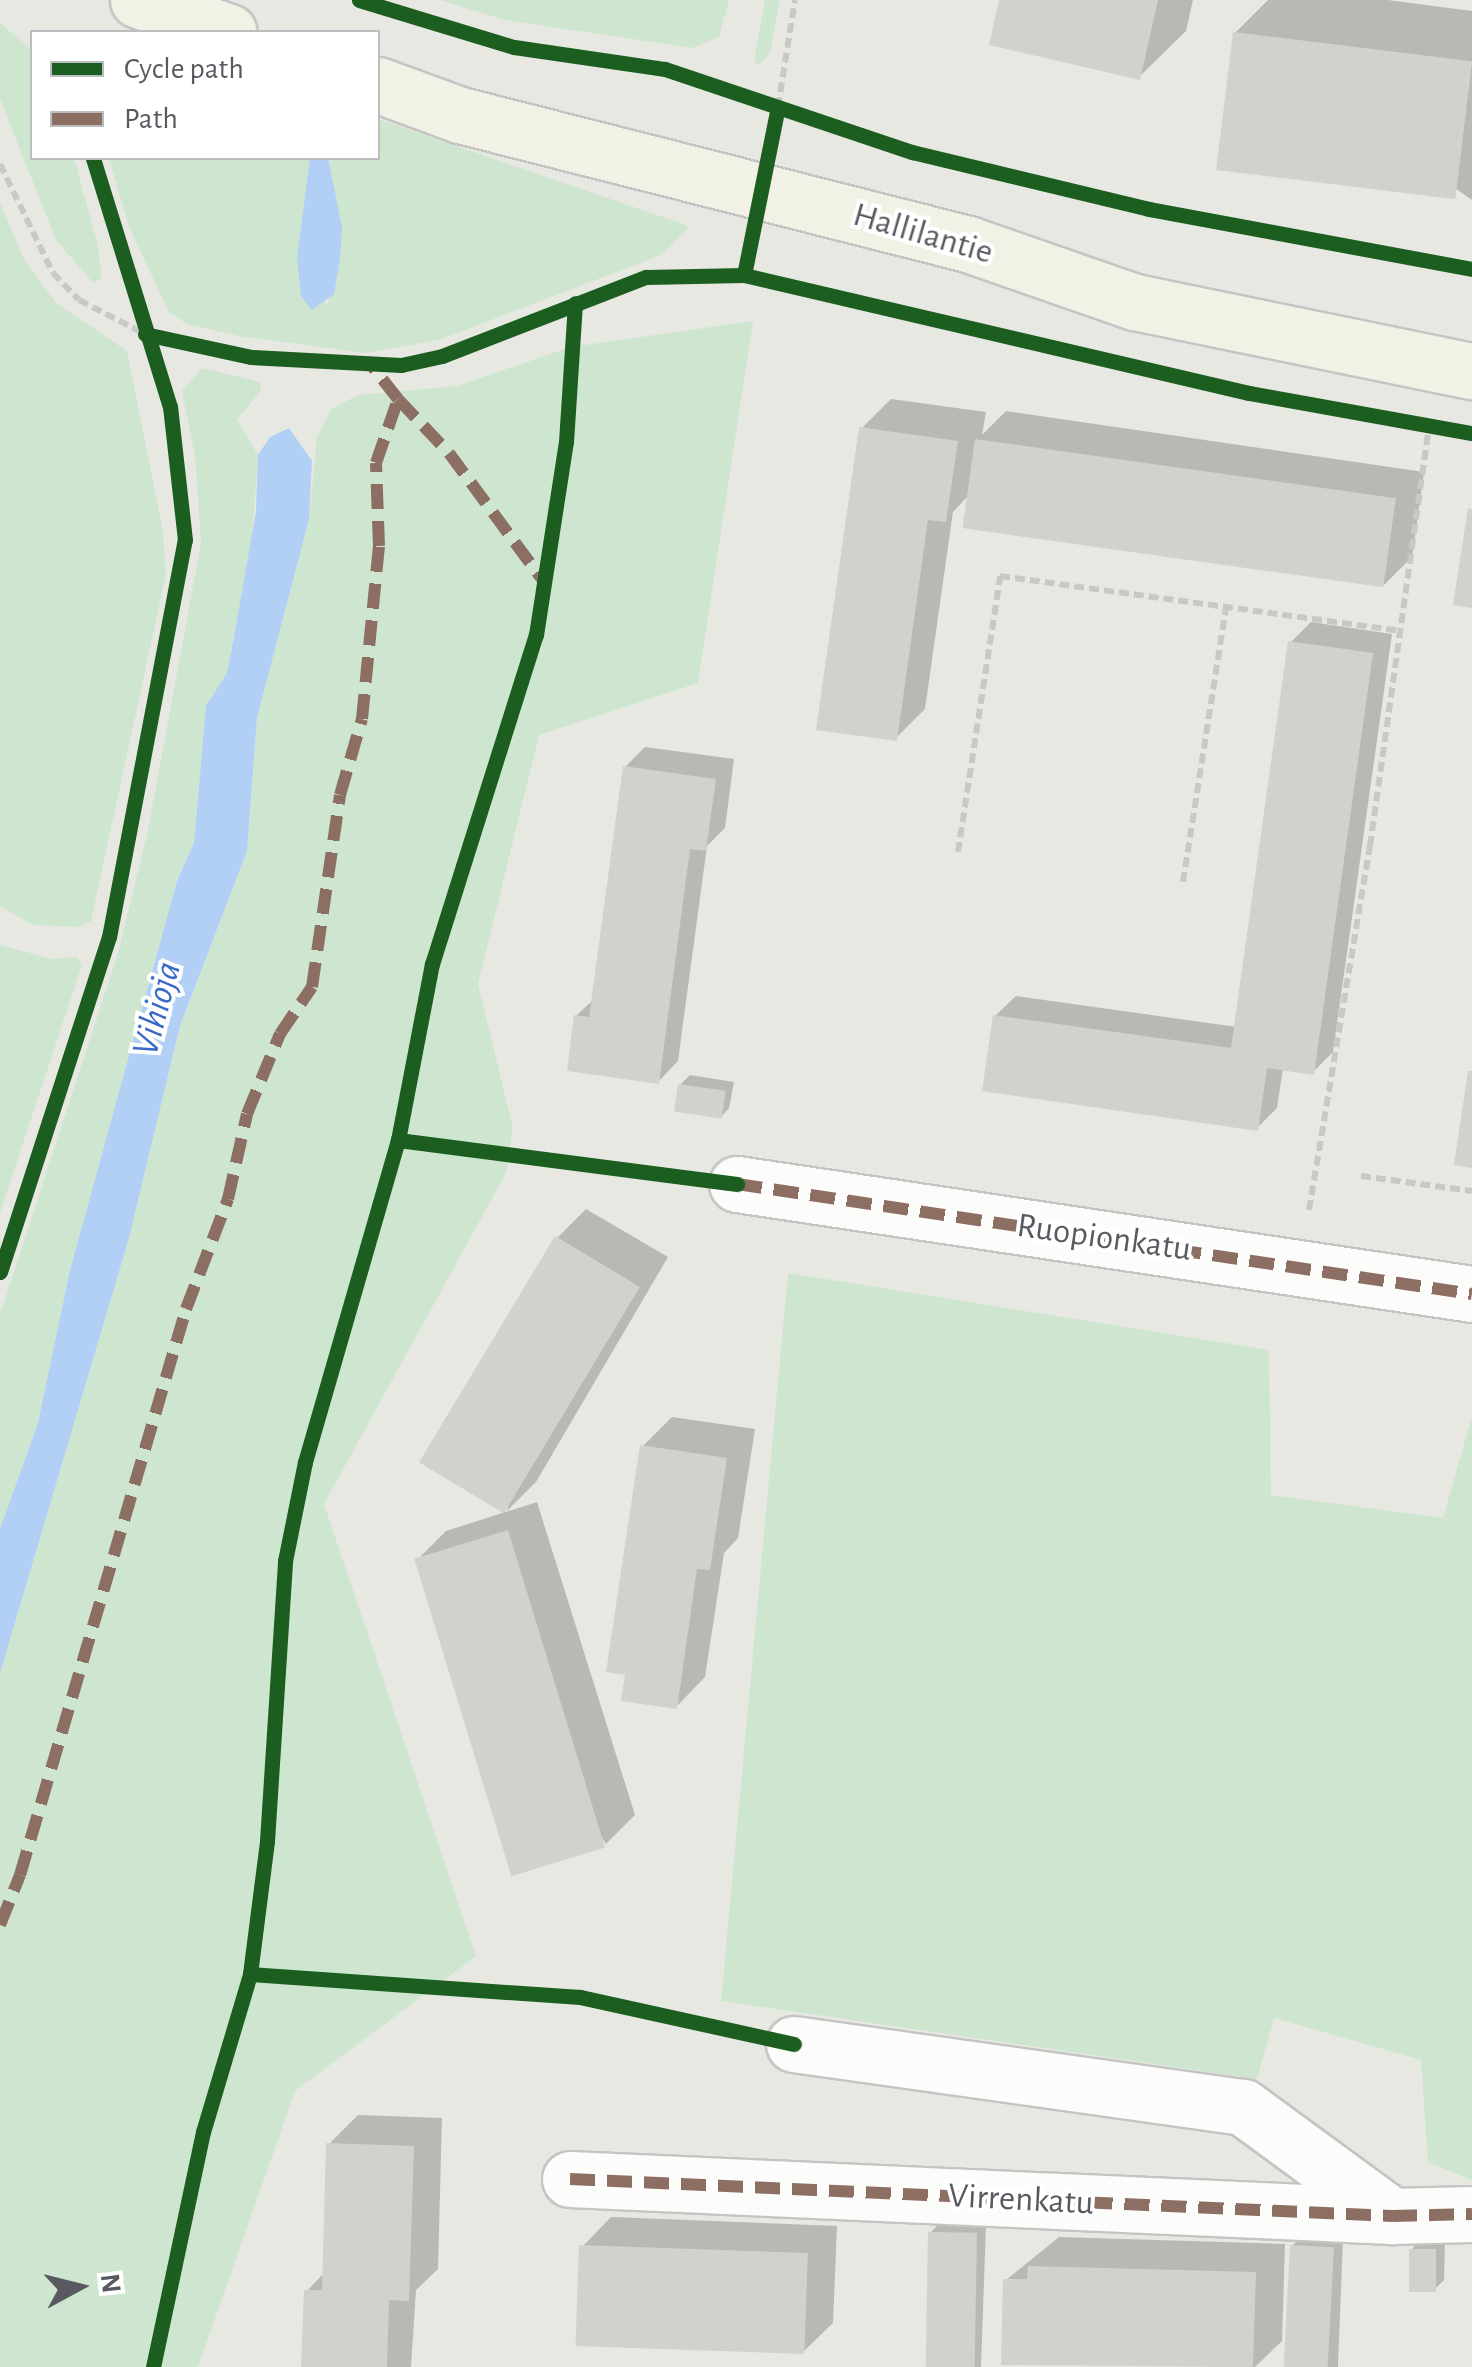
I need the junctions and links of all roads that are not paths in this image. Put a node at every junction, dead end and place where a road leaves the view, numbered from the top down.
1 (138, 0) edge
2 (223, 30) edge
3 (380, 86) edge
4 (1472, 370) edge
5 (736, 1184) dead end
6 (1472, 1294) edge
7 (794, 2044) dead end
8 (570, 2179) dead end
9 (1472, 2214) edge
10 (1392, 2216) junction

1 - 2 main road
3 - 4 main road, Hallilantie
5 - 6 street, Ruopionkatu
7 - 10 street
8 - 10 street, Virrenkatu
9 - 10 street, Virrenkatu

